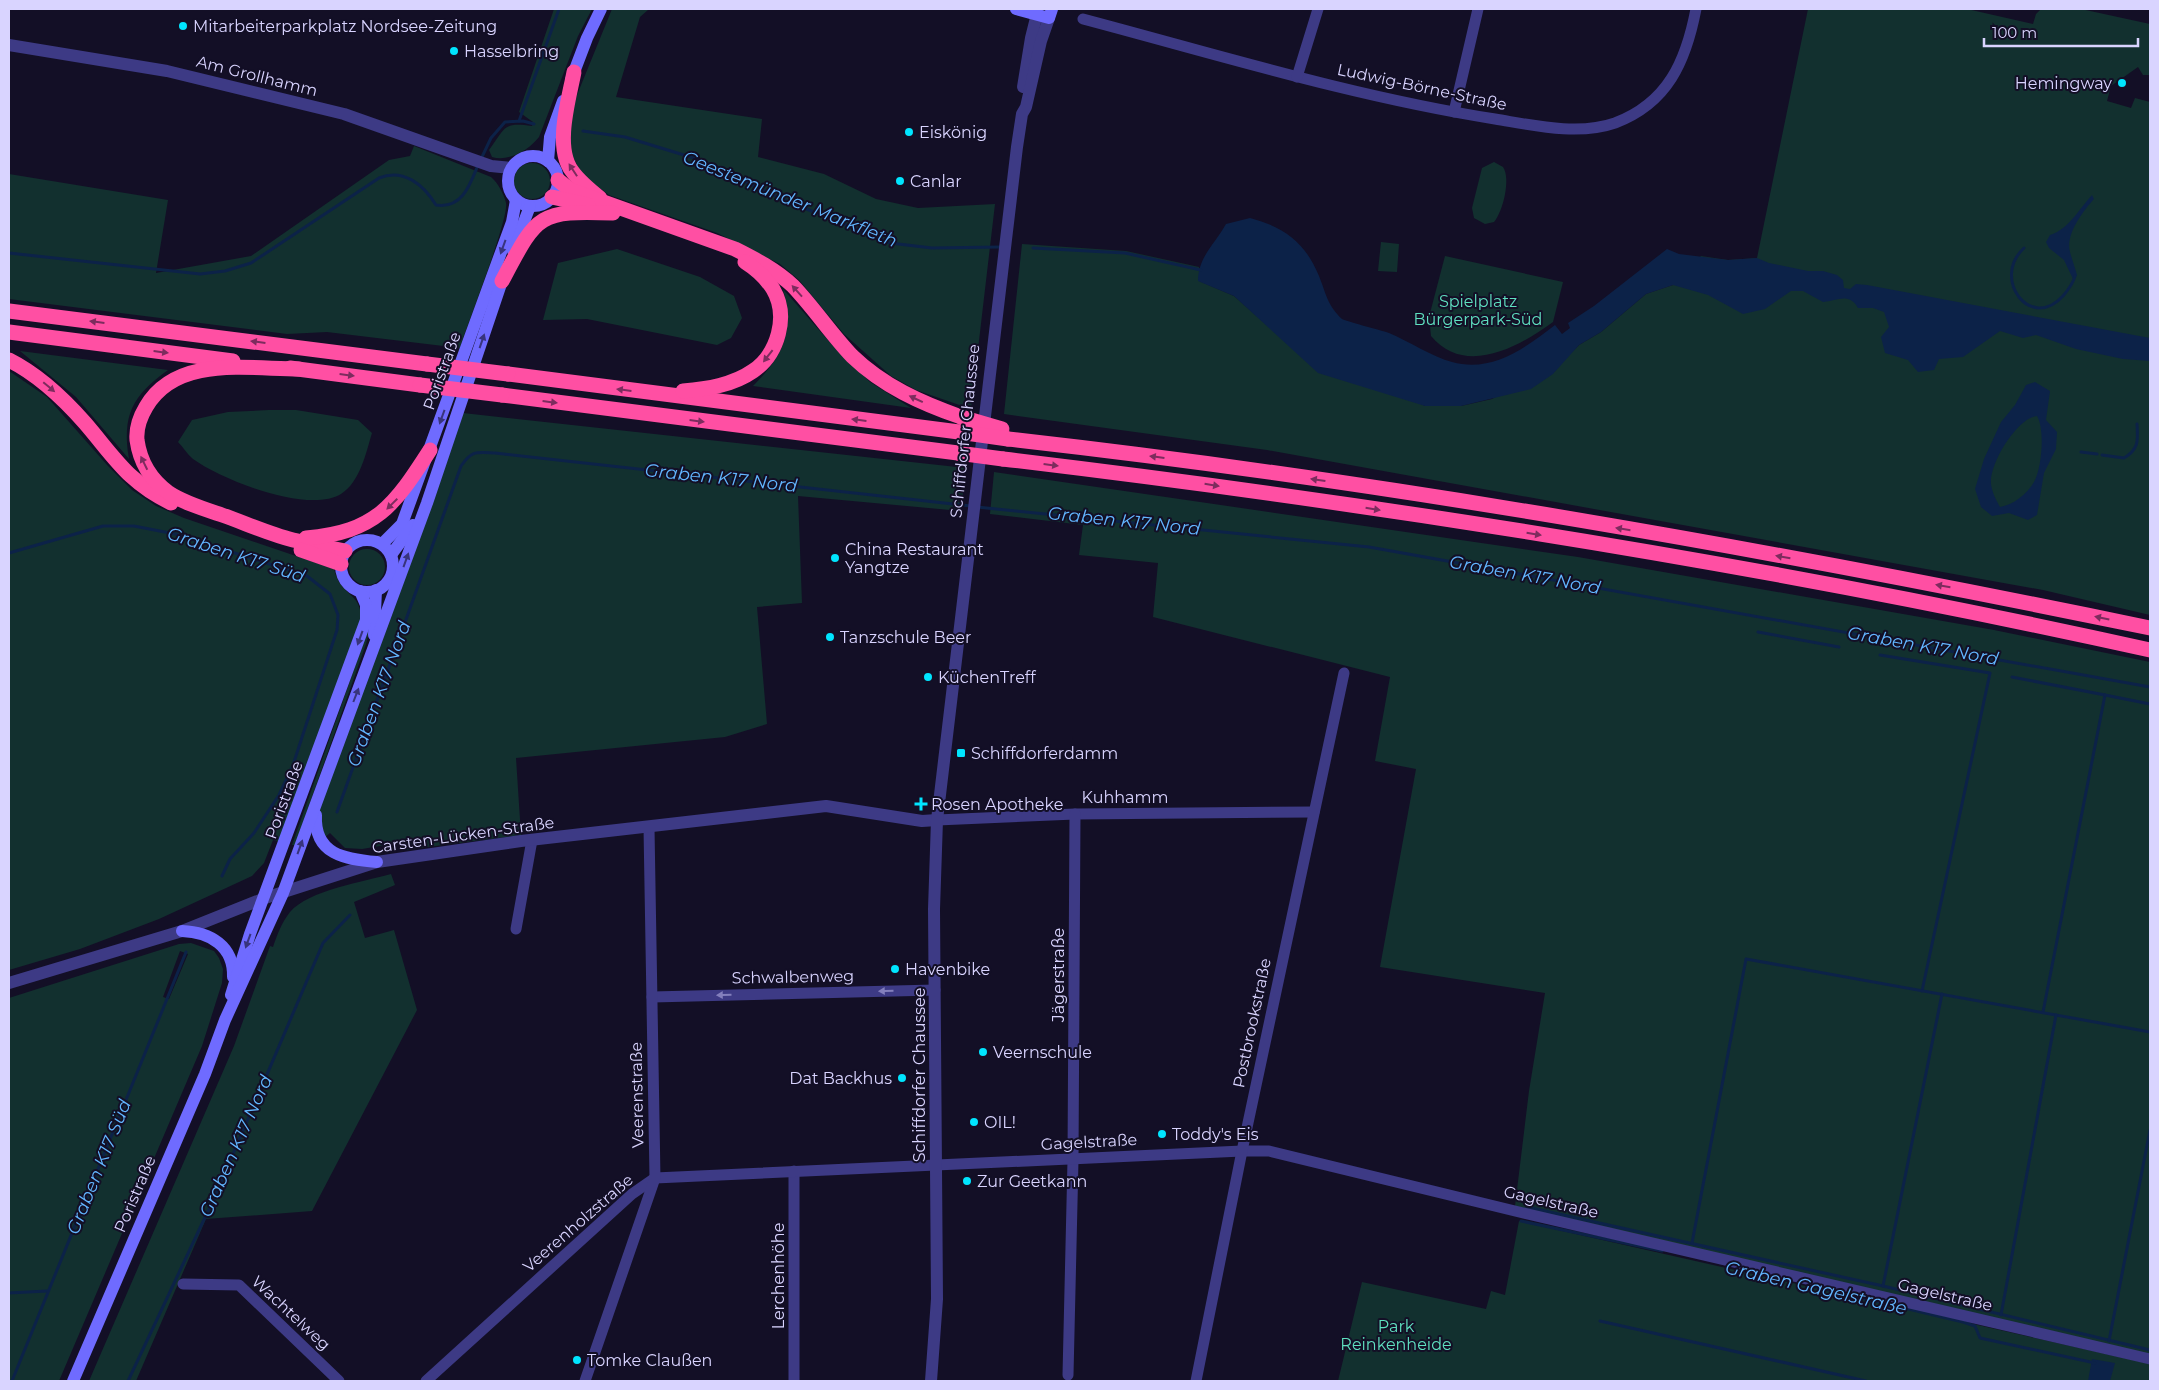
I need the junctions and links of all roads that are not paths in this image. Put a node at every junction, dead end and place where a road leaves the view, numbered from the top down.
1 (601, 9) edge
2 (1016, 9) edge
3 (1318, 9) edge
4 (1478, 9) edge
5 (1696, 9) edge
6 (1046, 12) edge
7 (1083, 19) dead end
8 (9, 44) edge
9 (574, 72) junction
10 (1297, 77) junction
11 (1454, 112) junction
12 (550, 137) junction
13 (535, 156) junction
14 (548, 161) junction
15 (509, 173) junction
16 (558, 180) junction
17 (552, 197) junction
18 (516, 200) junction
19 (530, 206) junction
20 (610, 208) junction
21 (502, 281) junction
22 (9, 311) edge
23 (9, 332) edge
24 (9, 360) edge
25 (299, 369) junction
26 (649, 393) junction
27 (1005, 434) junction
28 (430, 450) junction
29 (427, 503) junction
30 (292, 540) junction
31 (382, 544) junction
32 (391, 555) junction
33 (343, 557) junction
34 (376, 590) junction
35 (360, 591) junction
36 (2150, 628) edge
37 (2150, 650) edge
38 (372, 655) junction
39 (1344, 672) dead end
40 (316, 802) junction
41 (1314, 812) junction
42 (1075, 814) junction
43 (937, 820) junction
44 (649, 828) junction
45 (532, 840) junction
46 (377, 862) junction
47 (283, 893) junction
48 (265, 898) junction
49 (516, 929) dead end
50 (182, 930) junction
51 (9, 983) edge
52 (233, 984) junction
53 (935, 990) junction
54 (652, 997) junction
55 (226, 1020) junction
56 (1242, 1150) junction
57 (1073, 1160) junction
58 (936, 1165) junction
59 (794, 1171) junction
60 (655, 1178) junction
61 (183, 1284) dead end
62 (2150, 1359) edge
63 (1068, 1376) dead end
64 (73, 1381) edge
65 (339, 1381) edge
66 (426, 1381) edge
67 (585, 1381) edge
68 (794, 1381) edge
69 (932, 1381) edge
70 (1196, 1381) edge

1 - 9 main road
2 - 6 main road
3 - 10 street
4 - 11 street
5 - 11 street, Ludwig-Börne-Straße
6 - 43 street, Schiffdorfer Chaussee
7 - 10 street, Ludwig-Börne-Straße
8 - 15 street, Am Grollhamm
9 - 12 main road
20 -> 9 highway
10 - 11 street, Ludwig-Börne-Straße
12 - 13 main road
12 - 14 main road
13 - 14 main road
13 - 15 main road
14 - 16 main road
15 - 18 main road
16 - 17 main road
16 - 20 highway
17 - 19 main road
17 - 20 highway
18 - 19 main road
18 -> 28 main road, Poristraße
19 - 21 main road, Poristraße
20 - 21 highway
20 -> 26 highway
27 -> 20 highway, bridge
29 -> 21 main road, Poristraße
26 -> 22 highway, bridge
23 -> 25 highway
24 -> 33 highway
30 -> 25 highway
25 -> 37 highway, bridge
27 -> 26 highway, bridge
36 -> 27 highway
28 -> 30 highway
28 - 31 main road, Poristraße
29 - 32 main road, Poristraße
38 -> 29 main road, Poristraße
30 - 33 highway
31 - 32 main road
31 - 33 main road
32 - 34 main road
33 - 35 main road
34 - 35 main road
34 - 38 main road, Poristraße
35 -> 48 main road, Poristraße
40 -> 38 main road, Poristraße
39 - 41 street, Postbrookstraße
40 - 46 main road
47 -> 40 main road, Poristraße
41 - 42 street, Kuhhamm
41 - 56 street, Postbrookstraße
42 - 43 street, Kuhhamm
42 - 57 street, Jägerstraße
43 - 44 street, Carsten-Lücken-Straße
43 - 53 street, Schiffdorfer Chaussee
44 - 45 street, Carsten-Lücken-Straße
44 - 54 street, Veerenstraße
45 - 46 street, Carsten-Lücken-Straße
45 - 49 street
46 - 47 street, Carsten-Lücken-Straße
47 - 48 street, Carsten-Lücken-Straße
47 - 55 main road, Poristraße
48 - 50 street, Carsten-Lücken-Straße
48 -> 52 main road, Poristraße
50 - 51 street, Carsten-Lücken-Straße
50 - 52 main road
52 - 55 main road, Poristraße
53 -> 54 street, Schwalbenweg
53 - 58 street, Schiffdorfer Chaussee
54 - 60 street, Veerenstraße
55 - 64 main road, Poristraße
56 - 57 street, Gagelstraße
56 - 62 street, Gagelstraße
56 - 70 street, Postbrookstraße
57 - 58 street, Gagelstraße
57 - 63 street, Jägerstraße
58 - 59 street, Veerenholzstraße
58 - 69 street, Schiffdorfer Chaussee
59 - 60 street, Veerenholzstraße
59 - 68 street, Lerchenhöhe
60 - 66 street, Veerenholzstraße
60 - 67 street, Veerenstraße
61 - 65 street, Wachtelweg

